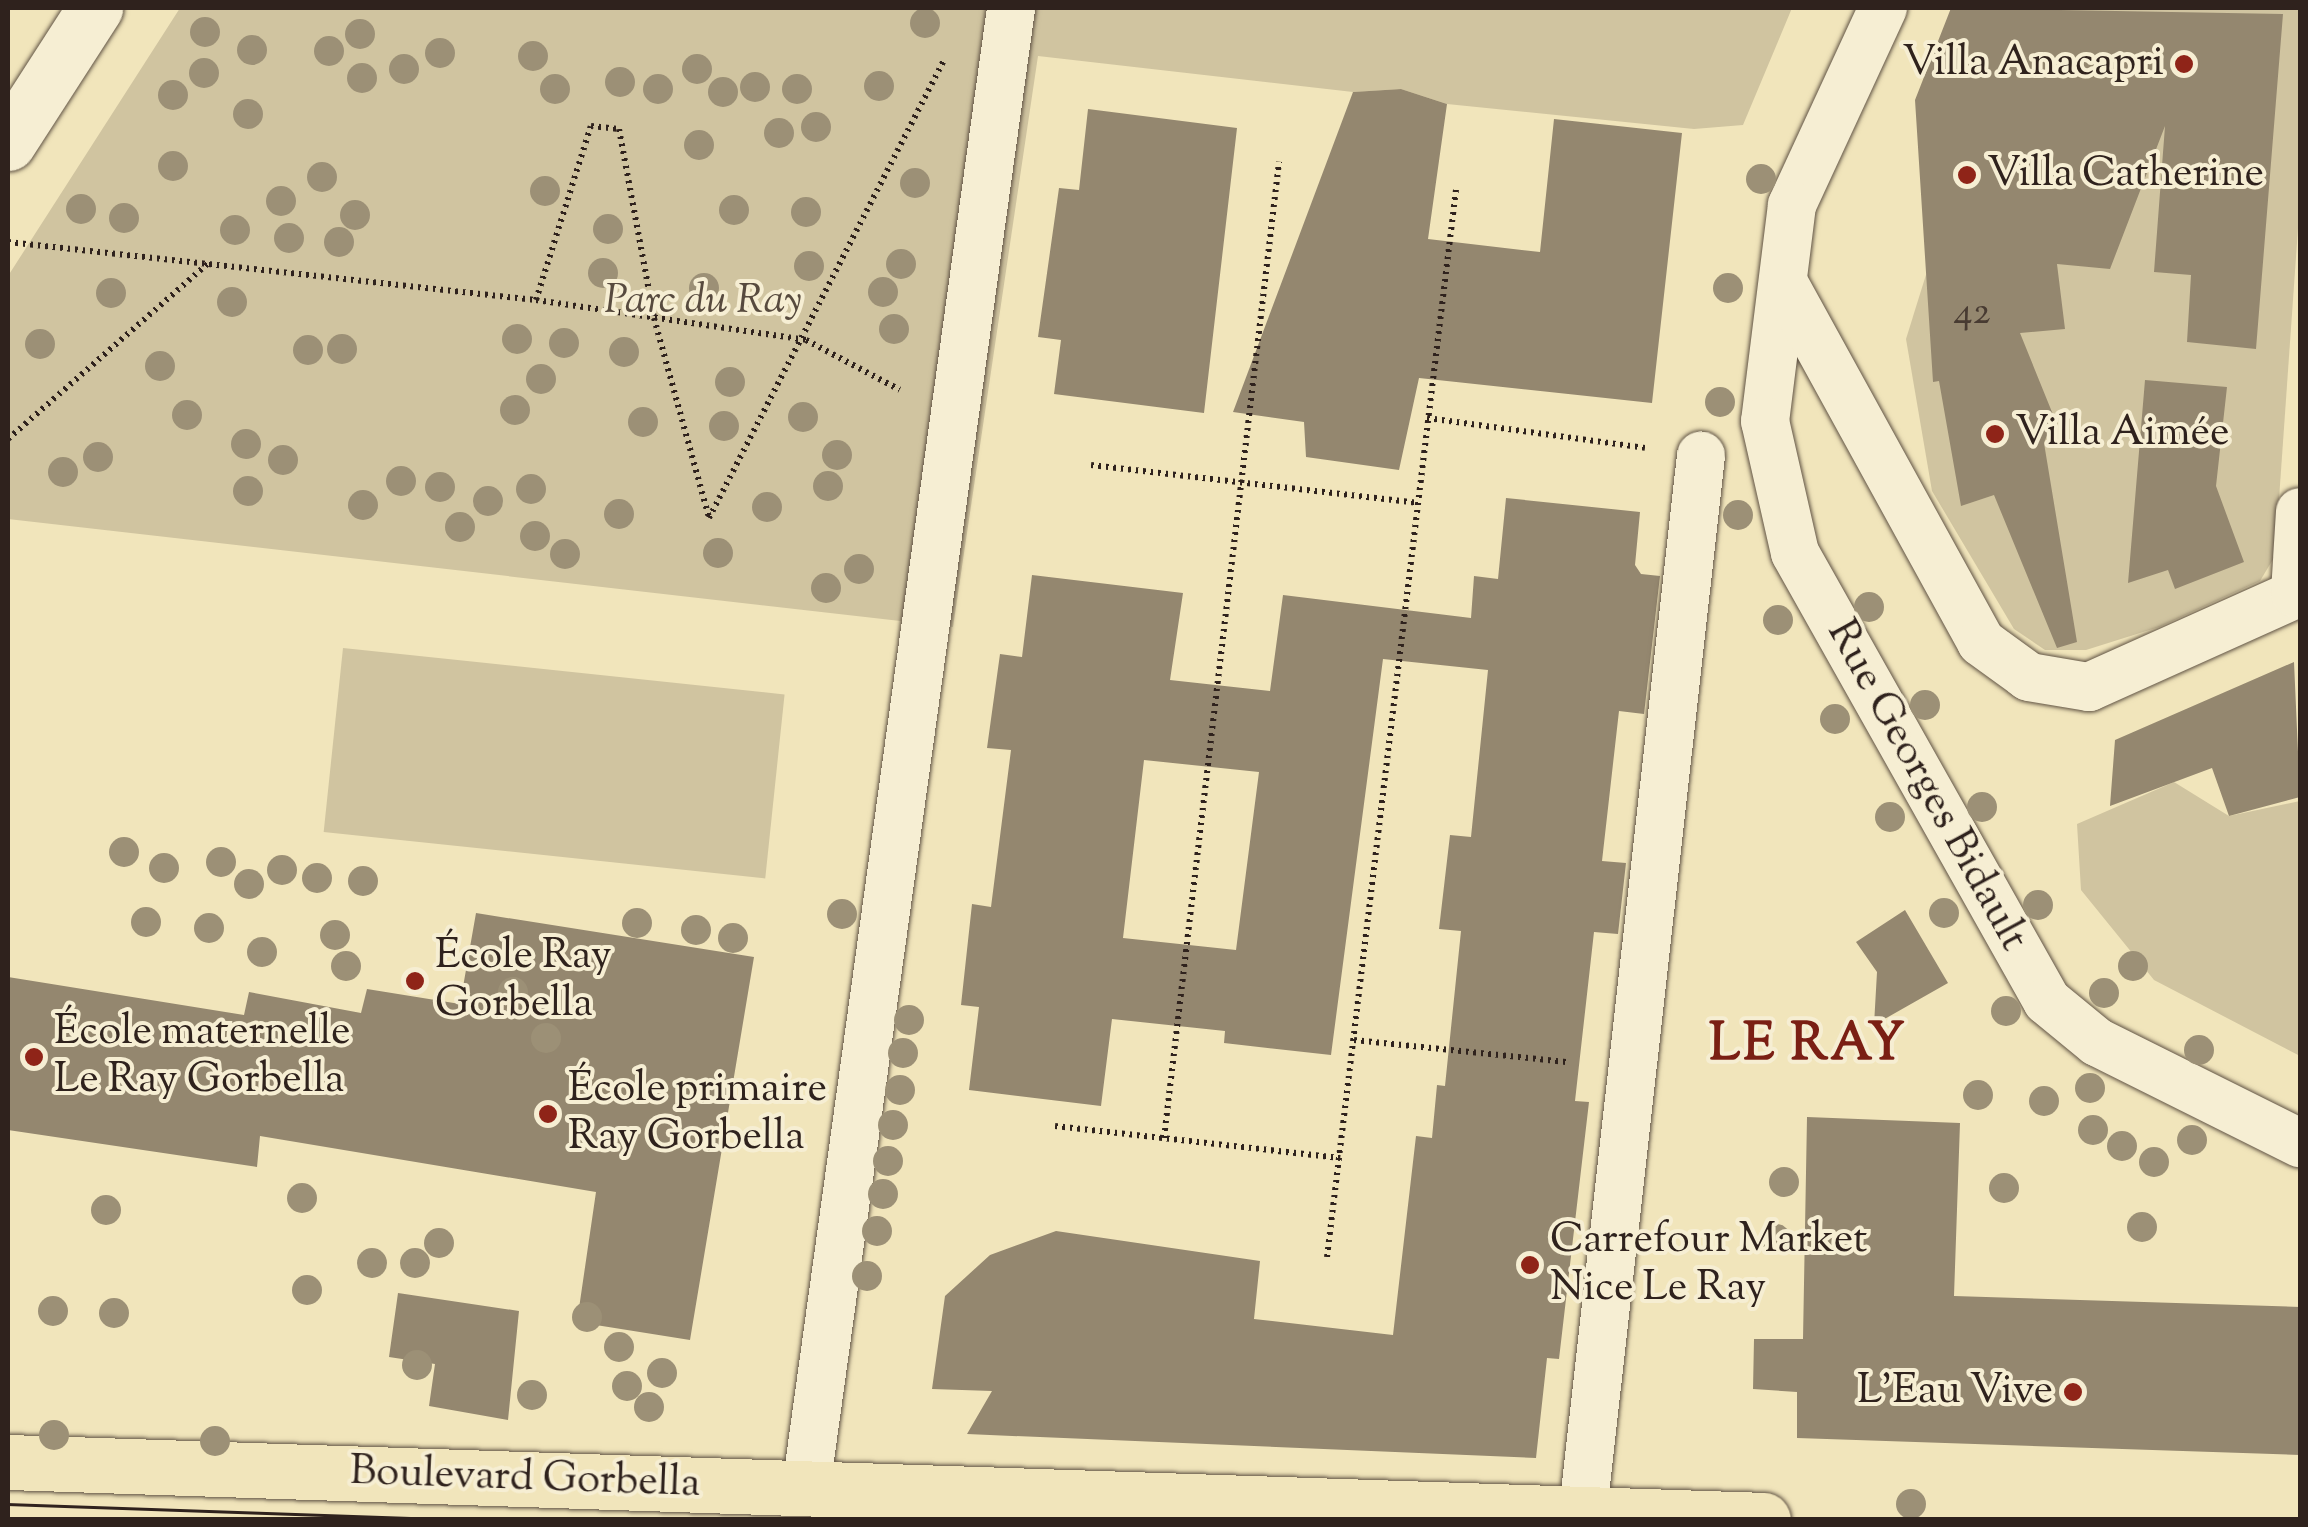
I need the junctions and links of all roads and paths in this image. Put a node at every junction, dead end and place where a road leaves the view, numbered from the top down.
1 (95, 8) edge
2 (1011, 8) edge
3 (1883, 8) edge
4 (953, 42) dead end
5 (8, 143) edge
6 (1279, 162) dead end
7 (1456, 190) dead end
8 (8, 242) edge
9 (209, 262) junction
10 (1786, 287) junction
11 (536, 300) junction
12 (654, 318) junction
13 (806, 340) junction
14 (954, 418) junction
15 (1427, 418) junction
16 (8, 439) edge
17 (1701, 456) joint
18 (1091, 465) dead end
19 (1244, 484) junction
20 (1418, 504) junction
21 (2300, 512) edge
22 (2298, 592) edge
23 (1354, 1040) junction
24 (1566, 1062) dead end
25 (1055, 1126) dead end
26 (1164, 1138) junction
27 (2300, 1142) edge
28 (1340, 1158) junction
29 (1327, 1257) dead end
30 (8, 1462) edge
31 (806, 1488) junction
32 (1583, 1511) junction
33 (1501, 1514) edge
34 (1763, 1520) edge

1 - 5 main road
2 - 14 street
3 - 10 street, Rue Georges Bidault
4 - 13 path
6 - 19 path
7 - 15 path
8 - 9 path
9 - 11 path
9 - 16 path
10 - 22 street
10 - 27 street, Rue Georges Bidault
11 - 12 path
11 - 12 path
12 - 13 path
12 - 13 path
13 - 14 path
14 - 31 street
15 - 17 path
15 - 20 path
17 - 32 street
18 - 19 path
19 - 20 path
19 - 26 path
20 - 23 path
21 - 22 street
23 - 24 path
23 - 28 path
25 - 26 path
26 - 28 path
28 - 29 path
30 - 31 main road, Boulevard Gorbella
31 - 33 main road, Boulevard Gorbella
32 - 33 main road, Boulevard Gorbella
32 - 34 main road, Boulevard Gorbella

